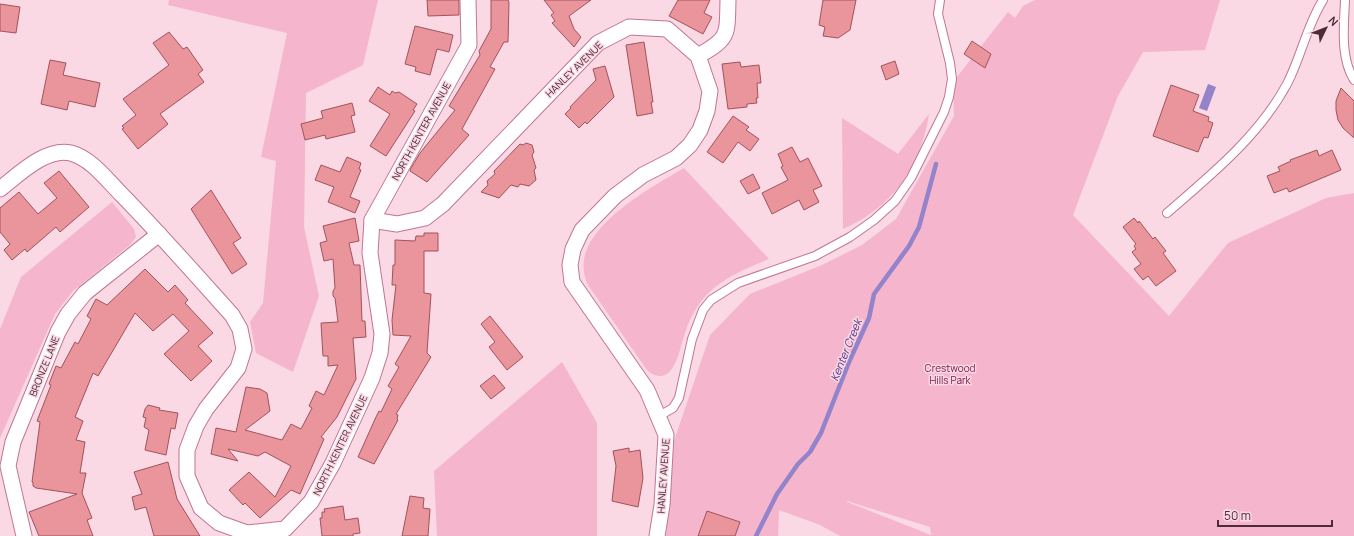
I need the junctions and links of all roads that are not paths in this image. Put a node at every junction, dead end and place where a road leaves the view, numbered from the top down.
1 (468, 0) edge
2 (728, 0) edge
3 (940, 0) edge
4 (1323, 0) edge
5 (1345, 0) edge
6 (698, 56) junction
7 (1354, 80) edge
8 (0, 189) edge
9 (1167, 213) dead end
10 (372, 220) junction
11 (159, 234) junction
12 (659, 416) junction
13 (287, 532) edge
14 (24, 536) edge
15 (657, 536) edge

1 - 10 street, NORTH KENTER AVENUE
2 - 6 street
3 - 12 lane
4 - 9 lane
5 - 7 lane
6 - 10 street, HANLEY AVENUE
6 - 12 street, HANLEY AVENUE
8 - 11 street, NORTH KENTER AVENUE
10 - 13 street, NORTH KENTER AVENUE
11 - 13 street, NORTH KENTER AVENUE
11 - 14 street, BRONZE LANE
12 - 15 street, HANLEY AVENUE

